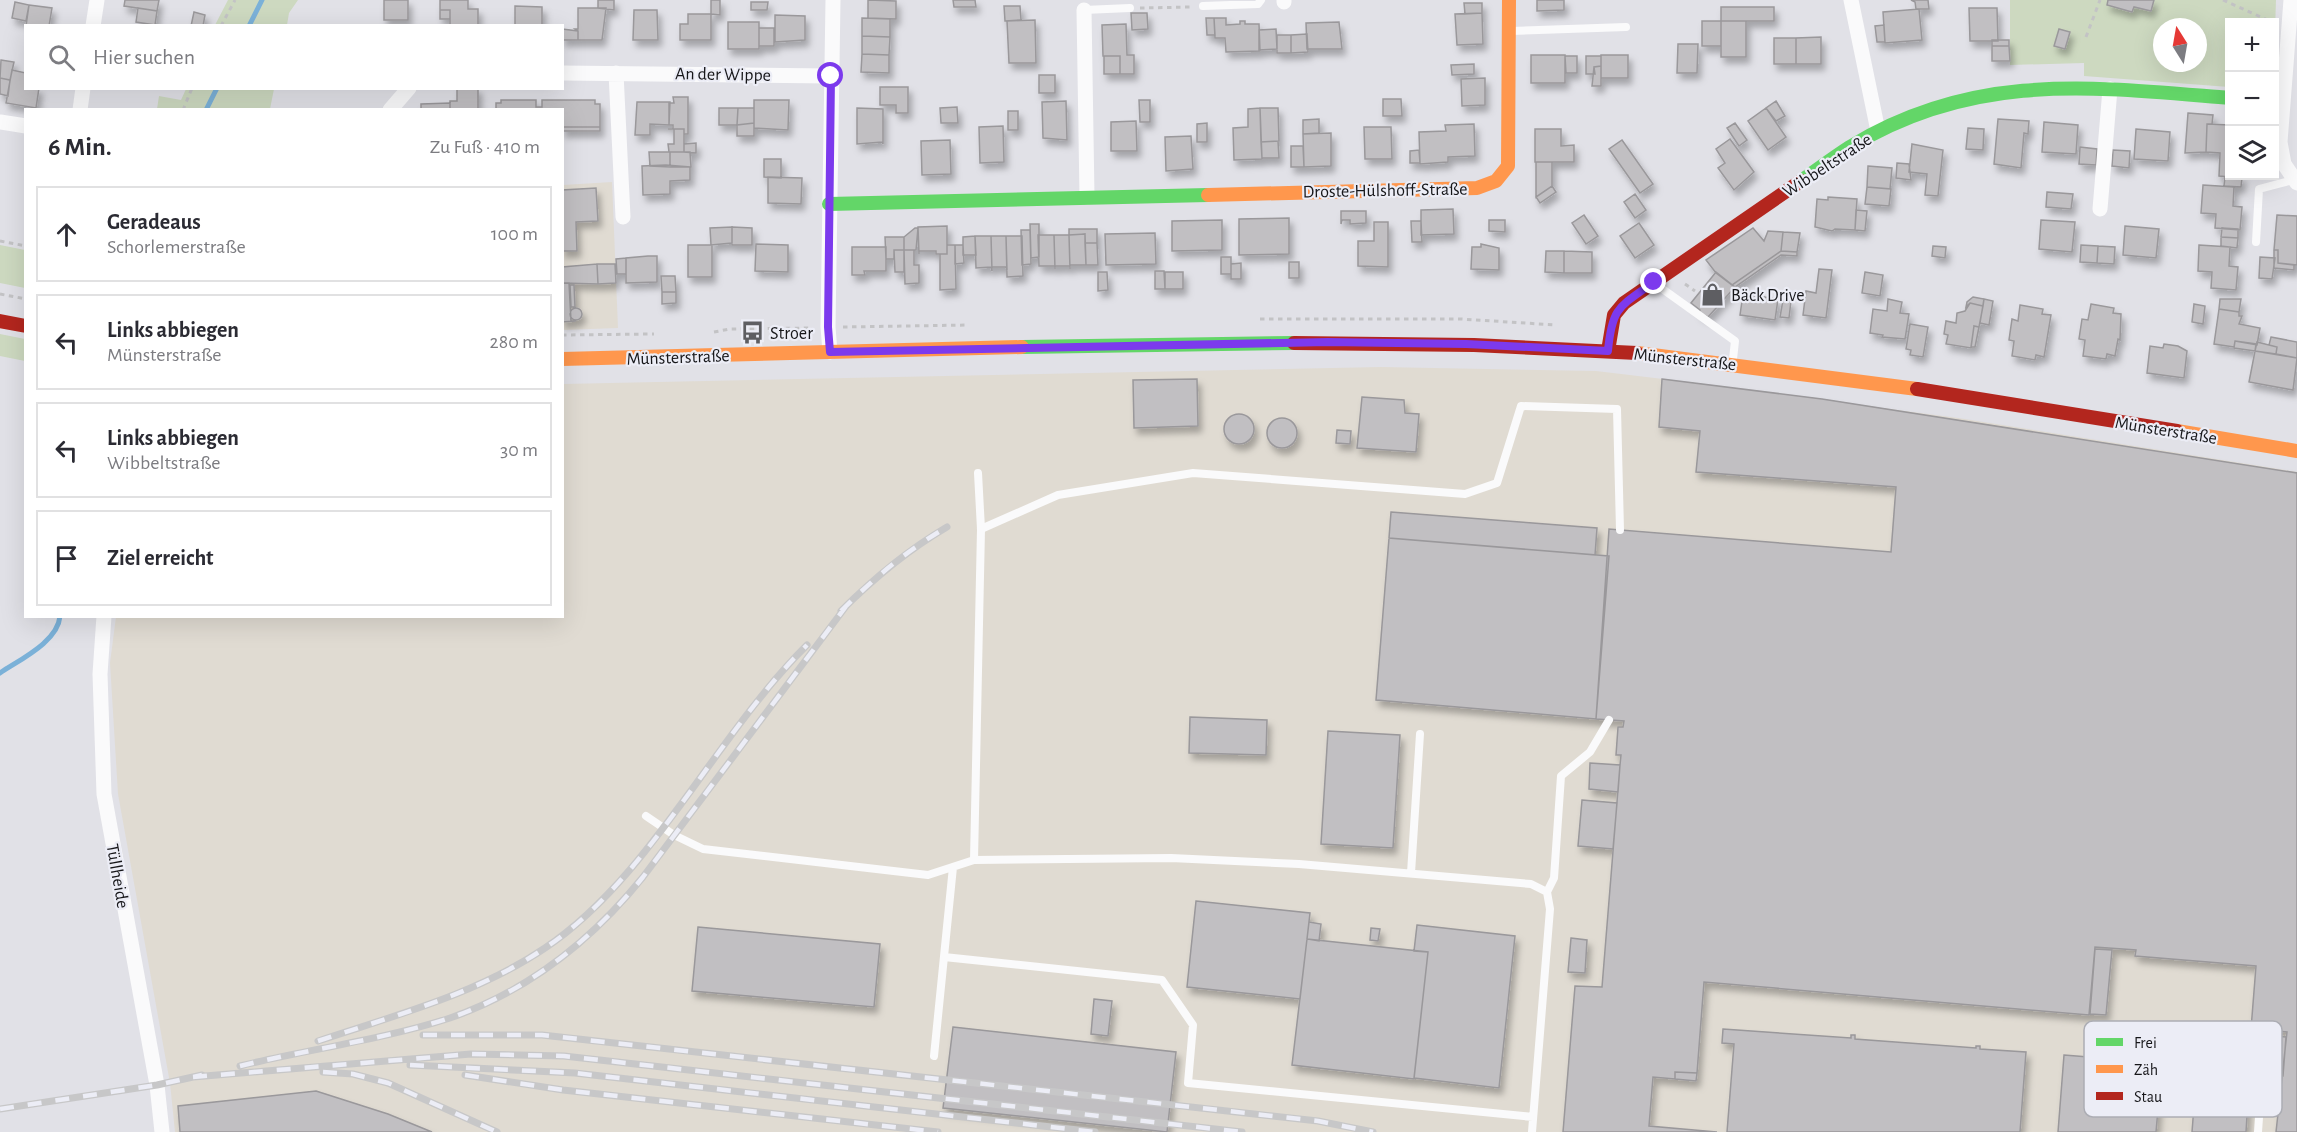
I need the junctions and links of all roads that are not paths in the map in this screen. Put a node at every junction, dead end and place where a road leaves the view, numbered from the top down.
1 (97, 0) edge
2 (833, 0) edge
3 (1261, 0) edge
4 (1509, 0) edge
5 (1851, 0) edge
6 (2290, 0) edge
7 (1203, 6) road end
8 (1130, 8) road end
9 (1084, 10) joint
10 (93, 24) edge
11 (1626, 27) dead end
12 (1509, 31) junction
13 (616, 73) junction
14 (564, 74) edge
15 (831, 76) junction
16 (2110, 89) junction
17 (83, 90) edge
18 (407, 90) edge
19 (2279, 94) edge
20 (2225, 98) edge
21 (80, 108) edge
22 (392, 108) edge
23 (0, 122) edge
24 (2279, 122) edge
25 (24, 126) edge
26 (1878, 131) junction
27 (2295, 182) edge
28 (1087, 197) junction
29 (829, 204) junction
30 (2100, 209) dead end
31 (623, 217) dead end
32 (2256, 242) dead end
33 (1654, 282) junction
34 (0, 321) edge
35 (24, 326) edge
36 (1608, 351) junction
37 (830, 352) junction
38 (564, 359) edge
39 (1733, 364) junction
40 (2297, 451) edge
41 (978, 472) dead end
42 (981, 529) junction
43 (1620, 530) dead end
44 (104, 618) edge
45 (1609, 720) dead end
46 (1420, 734) dead end
47 (646, 816) dead end
48 (974, 860) junction
49 (953, 867) junction
50 (1411, 873) junction
51 (1547, 892) junction
52 (944, 957) junction
53 (934, 1056) dead end
54 (1533, 1117) junction
55 (2259, 1117) edge
56 (162, 1132) edge
57 (1532, 1132) edge
58 (2258, 1132) edge

1 - 10 street
2 - 15 street
3 - 7 lane
4 - 12 main road, Droste-Hülshoff-Straße
5 - 26 street
6 - 19 street
8 - 9 lane
9 - 28 street
11 - 12 lane
12 - 28 main road, Droste-Hülshoff-Straße
13 - 14 street, An der Wippe
13 - 15 street, An der Wippe
13 - 31 street
15 - 29 street
16 - 20 main road, Wibbeltstraße
16 - 26 main road, Wibbeltstraße
16 - 30 street
17 - 21 street
18 - 22 street
23 - 25 street
24 - 27 street
26 - 33 main road, Wibbeltstraße
27 - 32 lane
28 - 29 main road, Droste-Hülshoff-Straße
29 - 37 street
33 - 36 main road, Wibbeltstraße
33 - 39 lane
34 - 35 main road
36 - 37 main road, Münsterstraße
36 - 39 main road, Münsterstraße
37 - 38 main road, Münsterstraße
39 - 40 main road, Münsterstraße
41 - 42 lane
42 - 43 lane
42 - 48 lane
44 - 56 street, Tüllheide
45 - 51 lane
46 - 50 lane
47 - 49 lane
48 - 49 lane
48 - 50 lane
49 - 52 lane
50 - 51 lane
51 - 54 lane
52 - 53 lane
52 - 54 lane
54 - 57 lane
55 - 58 lane

